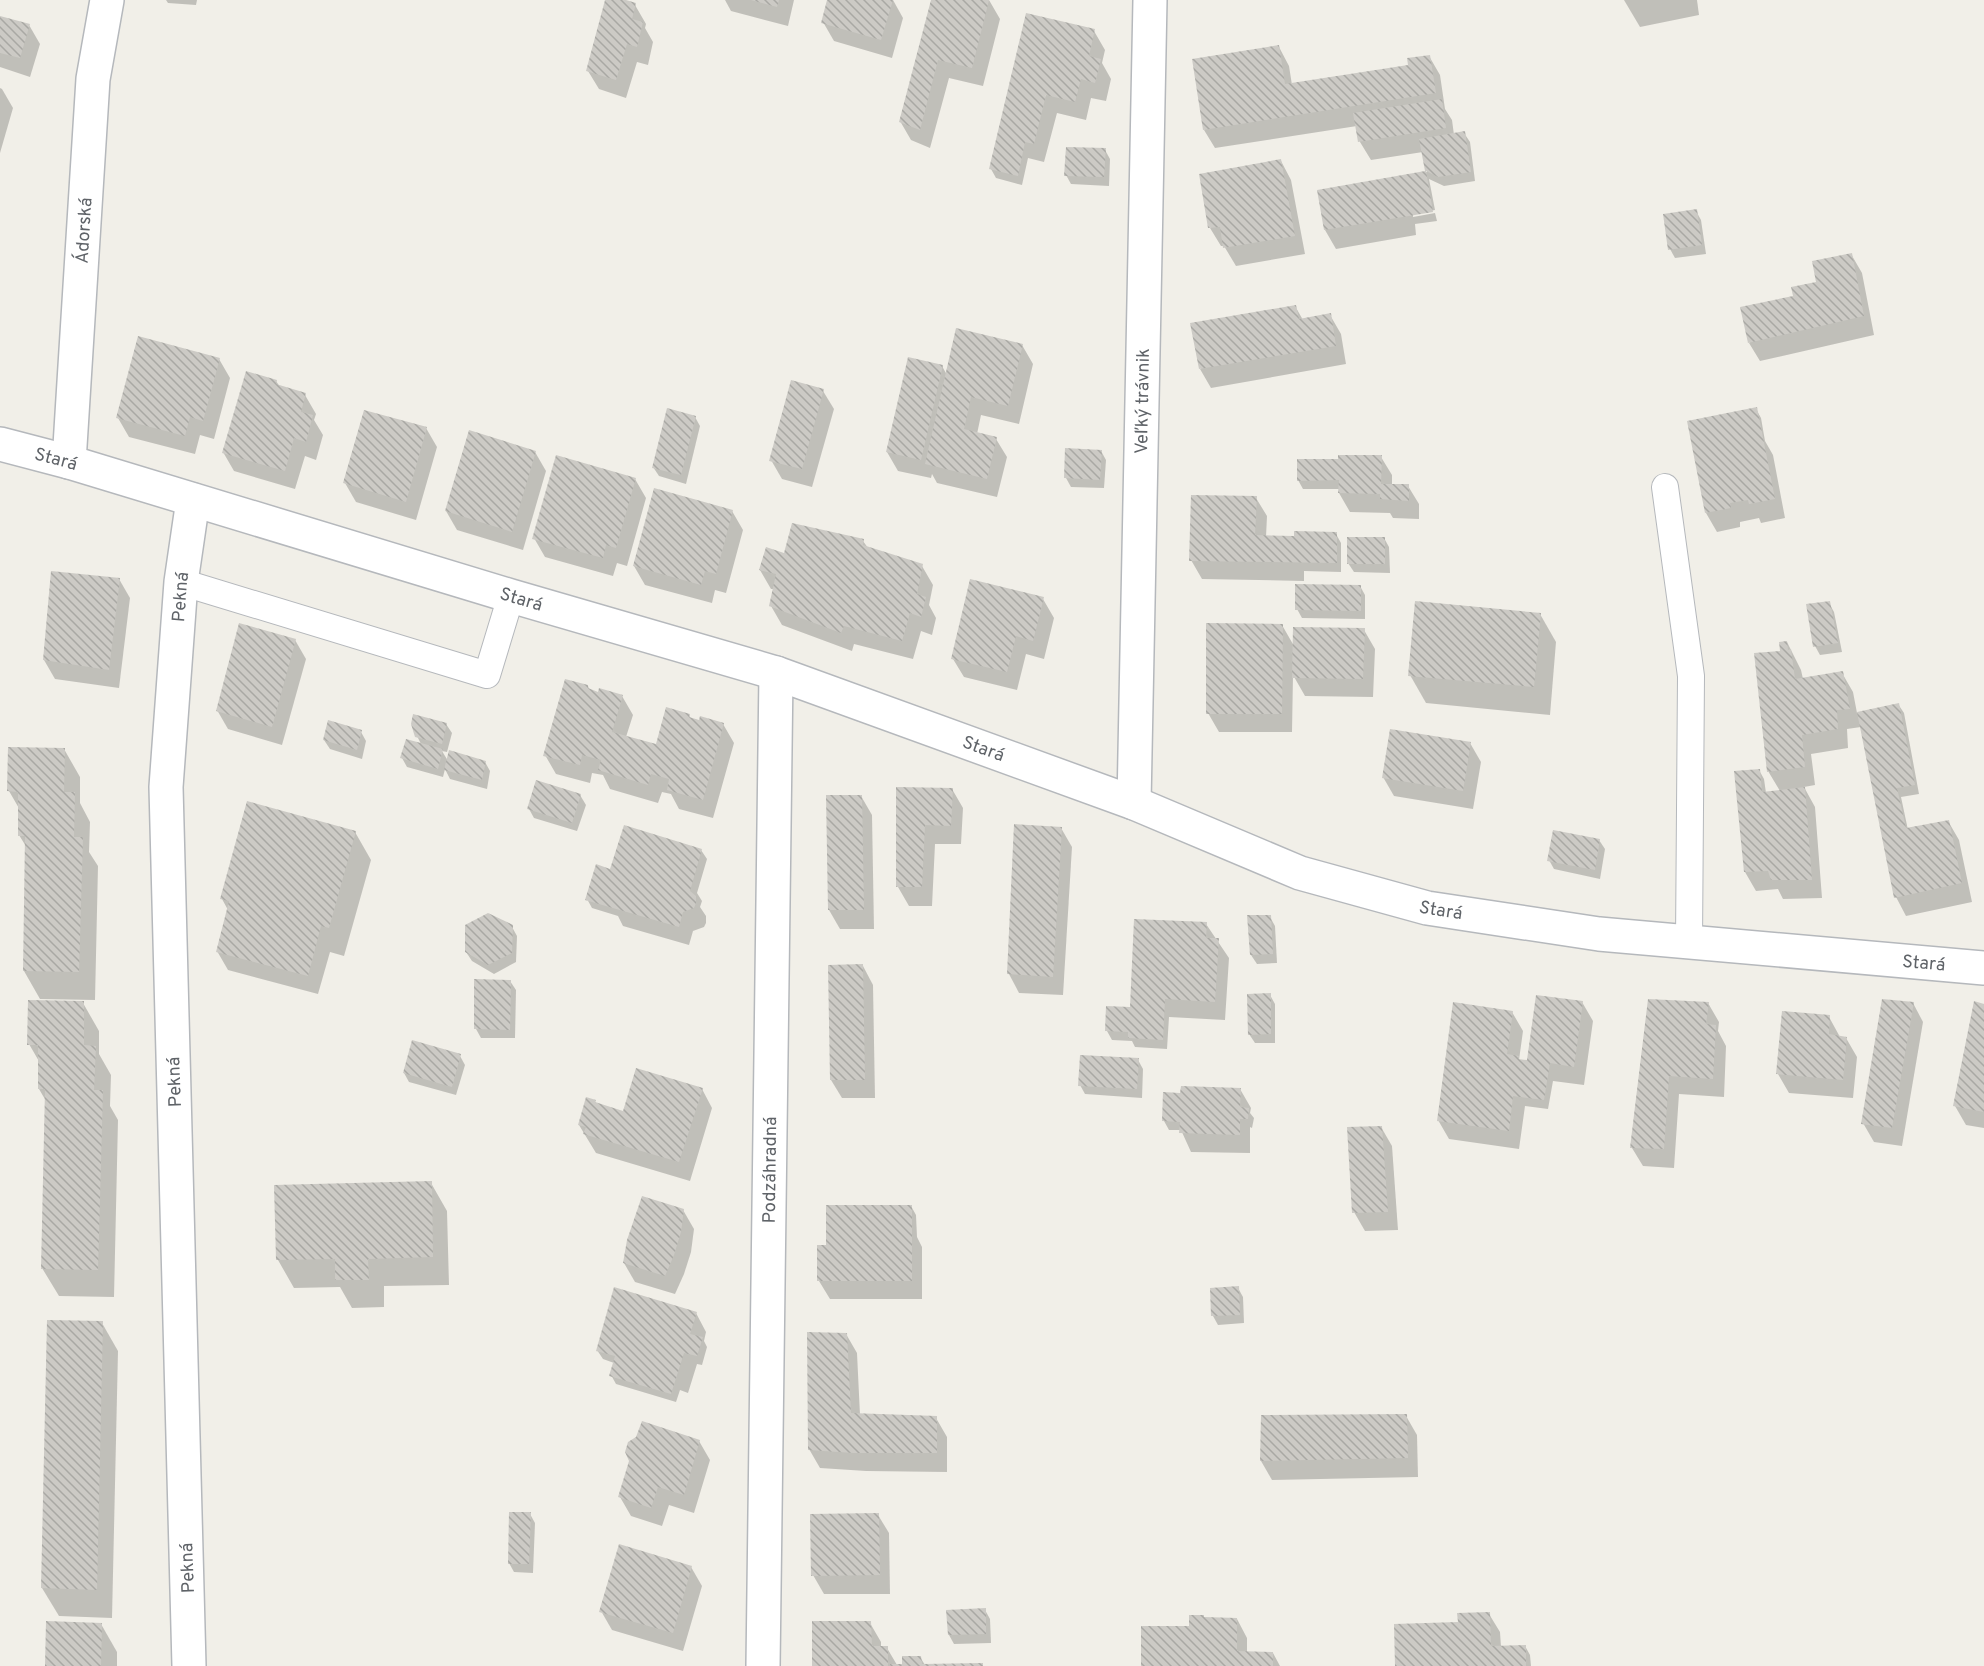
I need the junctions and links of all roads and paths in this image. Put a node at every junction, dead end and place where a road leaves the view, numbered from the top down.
1 (107, 0) edge
2 (1150, 0) edge
3 (0, 444) edge
4 (69, 462) junction
5 (1665, 487) dead end
6 (193, 500) junction
7 (181, 582) junction
8 (511, 596) junction
9 (776, 673) junction
10 (1134, 803) junction
11 (1689, 942) junction
12 (1984, 968) edge
13 (189, 1666) edge
14 (763, 1666) edge

1 - 4 street, Ádorská
2 - 10 street, Veľký trávnik
3 - 4 street, Stará
4 - 6 street, Stará
5 - 11 lane
6 - 7 street, Pekná
6 - 8 street, Stará
7 - 8 lane
7 - 13 street, Pekná
8 - 9 street, Stará
9 - 10 street, Stará
9 - 14 street, Podzáhradná
10 - 11 street, Stará
11 - 12 street, Stará

